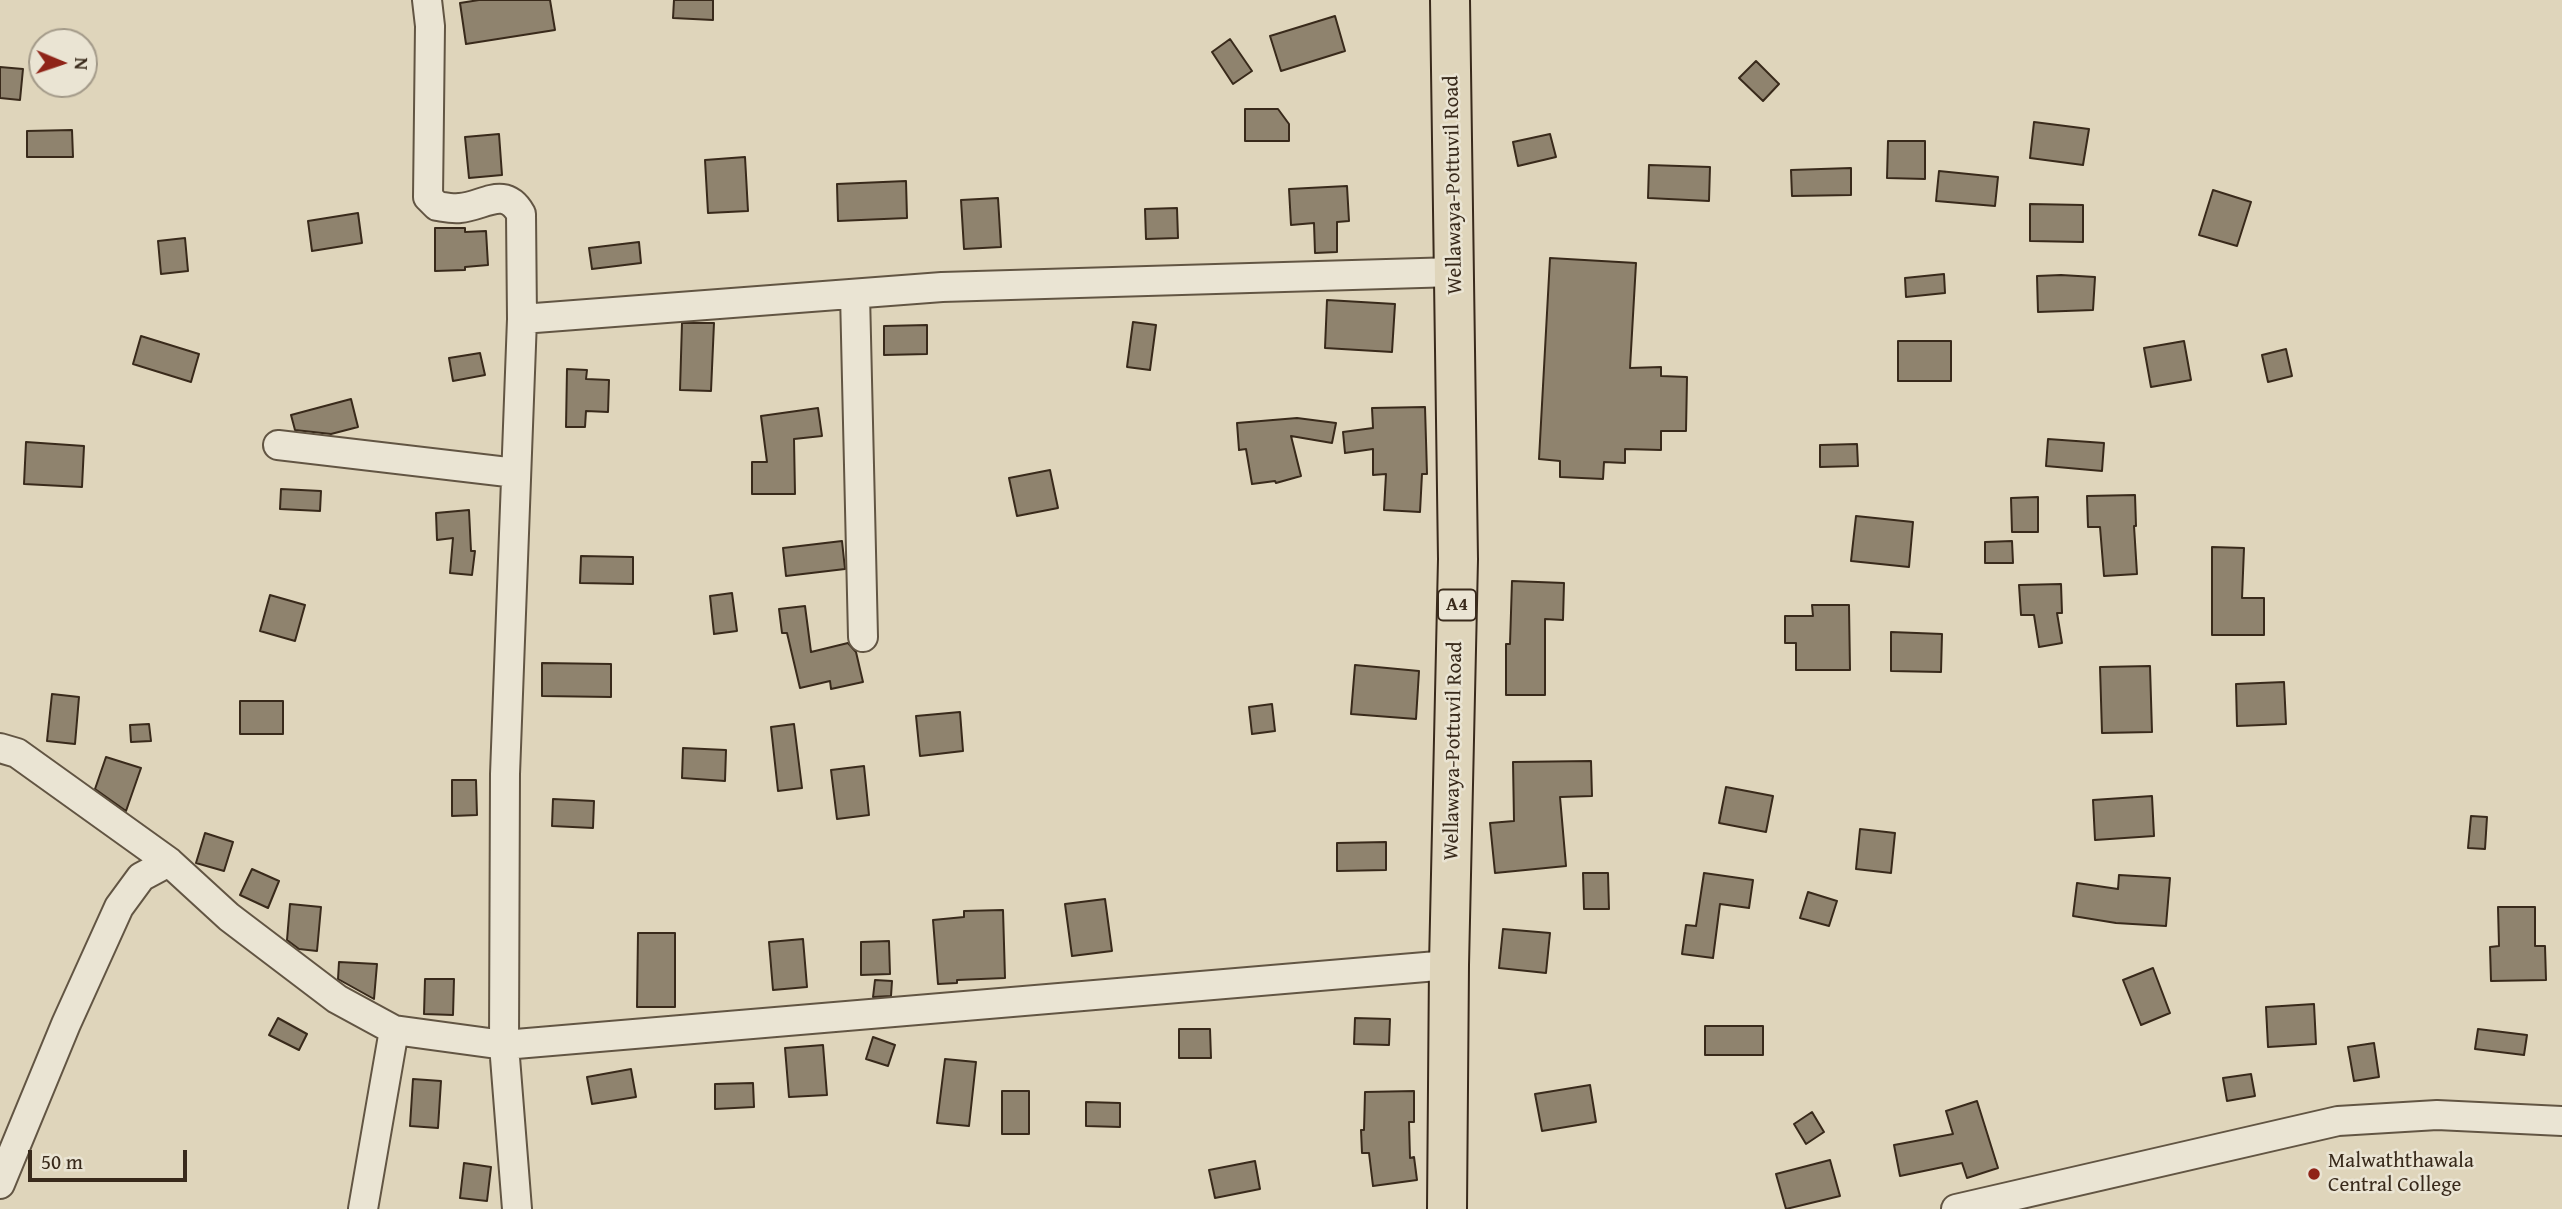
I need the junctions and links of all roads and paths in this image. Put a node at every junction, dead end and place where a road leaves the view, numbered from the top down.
1 (427, 0) edge
2 (1450, 0) edge
3 (1455, 272) junction
4 (855, 294) junction
5 (522, 319) junction
6 (278, 445) dead end
7 (516, 473) junction
8 (863, 637) dead end
9 (0, 748) edge
10 (169, 862) junction
11 (1449, 965) junction
12 (394, 1030) junction
13 (504, 1045) junction
14 (2562, 1121) edge
15 (0, 1184) edge
16 (363, 1209) edge
17 (517, 1209) edge
18 (1447, 1209) edge
19 (1956, 1209) edge

1 - 5 street
2 - 3 highway, Wellawaya-Pottuvil Road / A4
3 - 4 street
3 - 11 highway, Wellawaya-Pottuvil Road / A4
4 - 5 street
4 - 8 street
5 - 7 street
6 - 7 street
7 - 13 street
9 - 10 street
10 - 12 street
10 - 15 street
11 - 13 street
11 - 18 highway, Wellawaya-Pottuvil Road / A4
12 - 13 street
12 - 16 street
13 - 17 street
14 - 19 street

